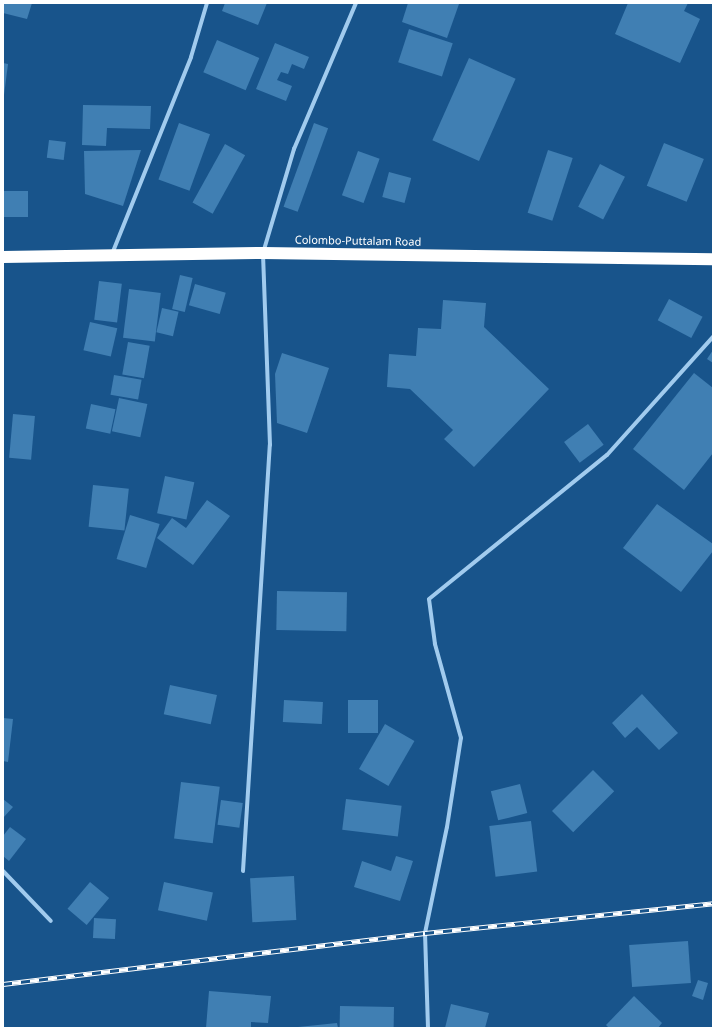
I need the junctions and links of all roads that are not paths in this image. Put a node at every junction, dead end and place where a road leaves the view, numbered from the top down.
1 (207, 3) edge
2 (356, 3) edge
3 (263, 252) junction
4 (111, 256) junction
5 (3, 257) edge
6 (713, 259) edge
7 (713, 337) edge
8 (3, 871) edge
9 (243, 871) dead end
10 (51, 920) dead end
11 (428, 1028) edge

1 - 4 street
2 - 3 street
3 - 4 highway, Colombo-Puttalam Road
3 - 6 highway, Colombo-Puttalam Road
3 - 9 street
4 - 5 highway, Colombo-Puttalam Road
7 - 11 street
8 - 10 street

